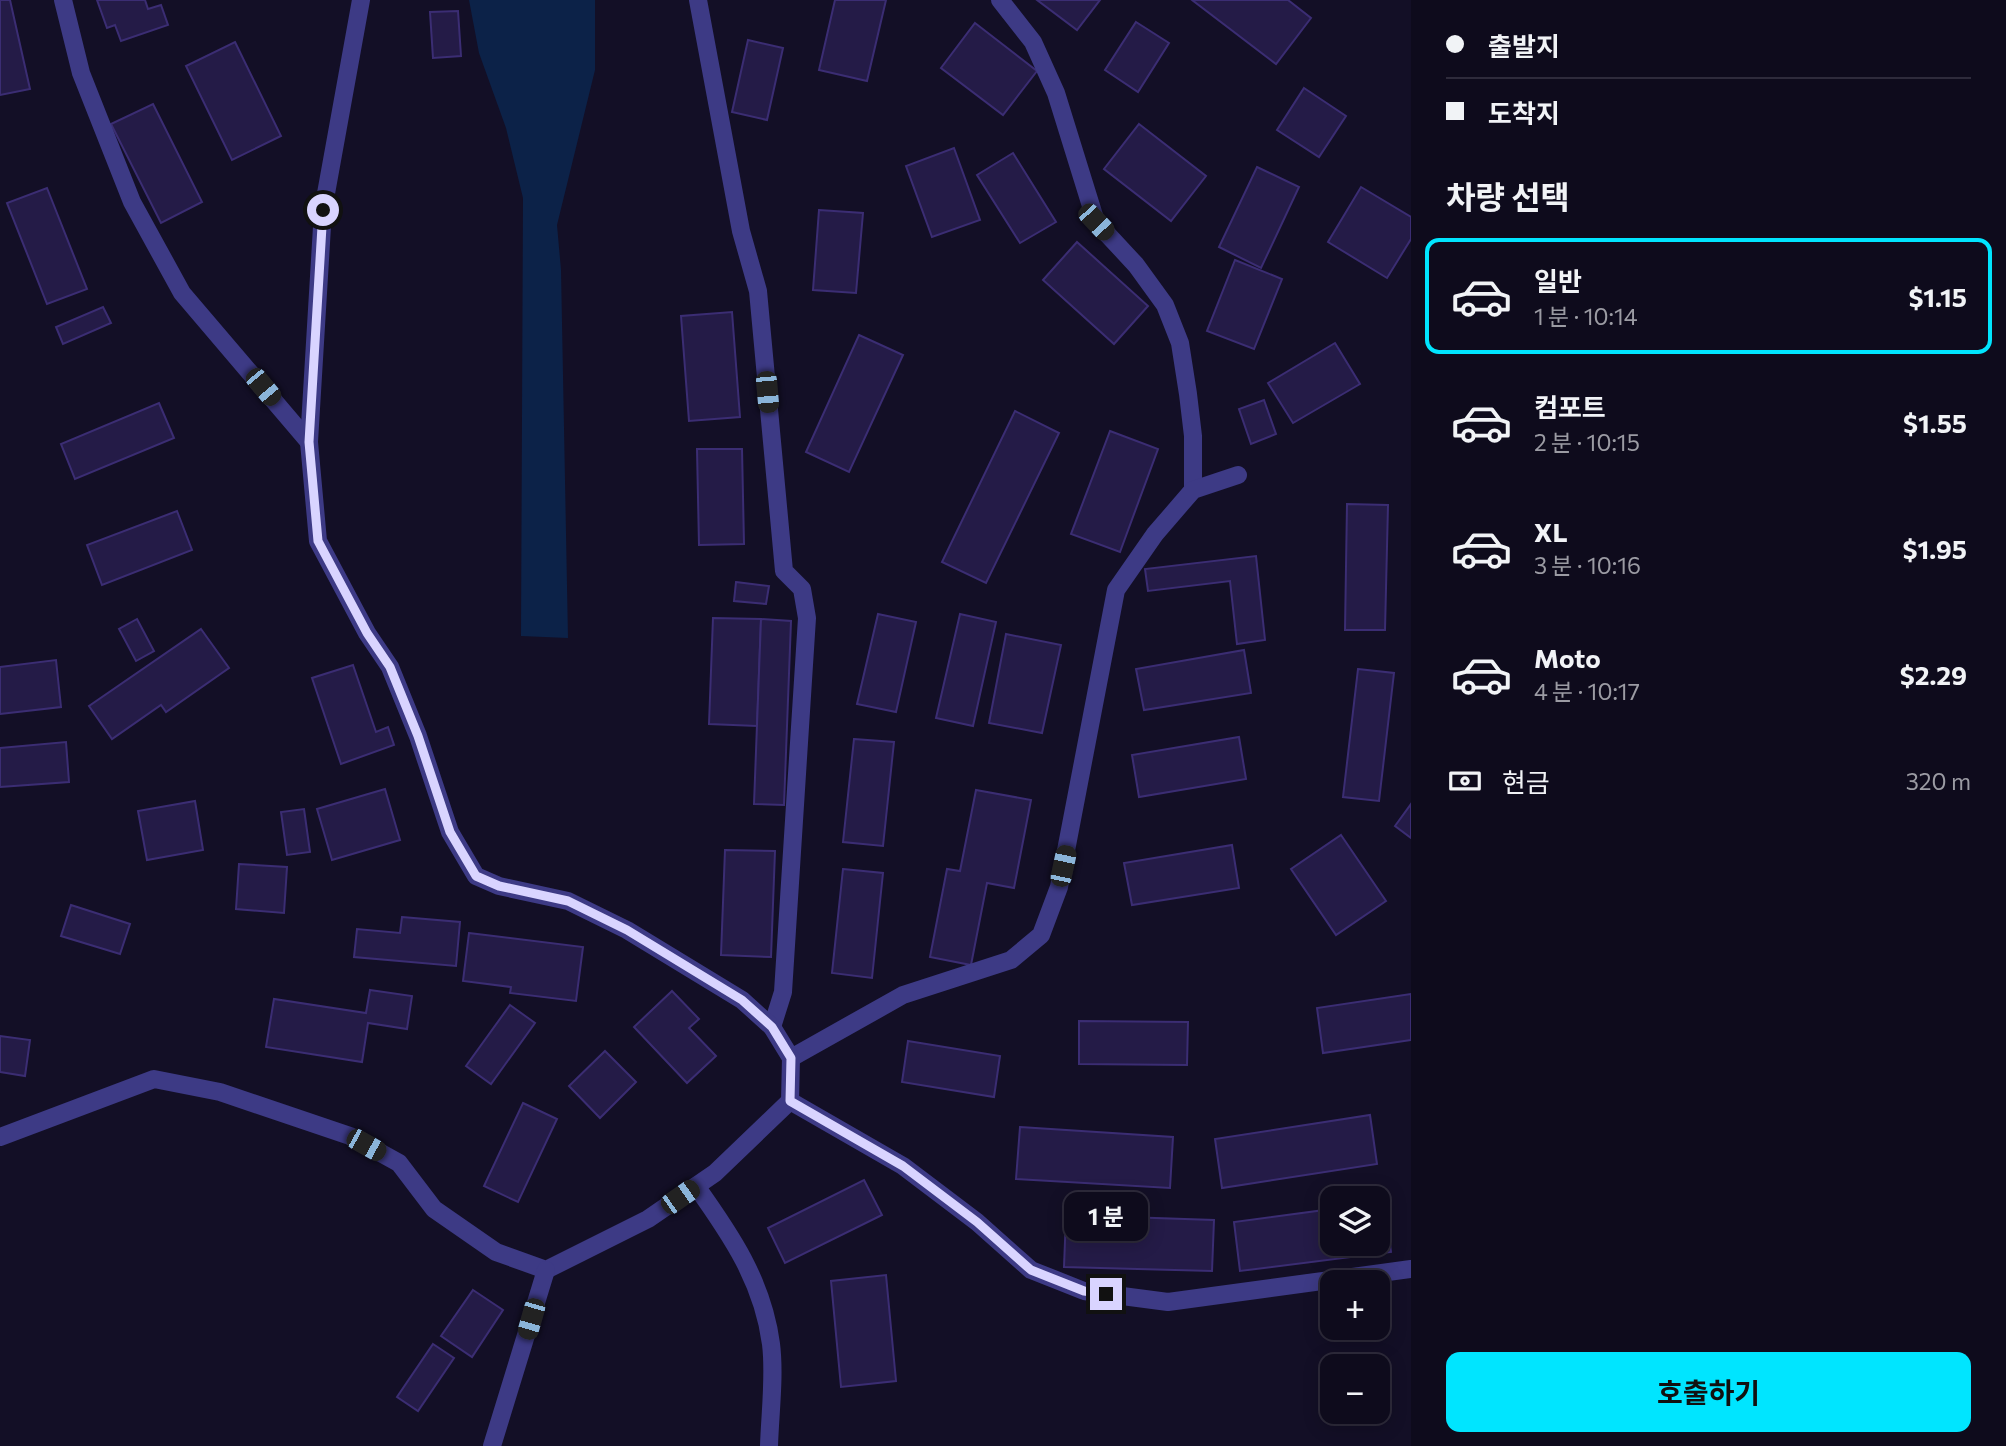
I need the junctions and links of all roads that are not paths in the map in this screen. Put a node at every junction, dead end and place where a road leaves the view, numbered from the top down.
1 (63, 0) edge
2 (361, 0) edge
3 (698, 0) edge
4 (1000, 0) edge
5 (309, 442) junction
6 (1238, 475) dead end
7 (1193, 490) junction
8 (772, 1027) junction
9 (791, 1058) junction
10 (790, 1101) junction
11 (0, 1137) edge
12 (696, 1186) junction
13 (1411, 1269) edge
14 (546, 1270) junction
15 (492, 1446) edge
16 (769, 1446) edge

1 - 5 street
2 - 5 street
3 - 8 street
4 - 7 street
5 - 8 street
6 - 7 street
7 - 9 street
8 - 9 street
9 - 10 street
10 - 12 street
10 - 13 street
11 - 14 street
12 - 14 street
12 - 16 street
14 - 15 street

